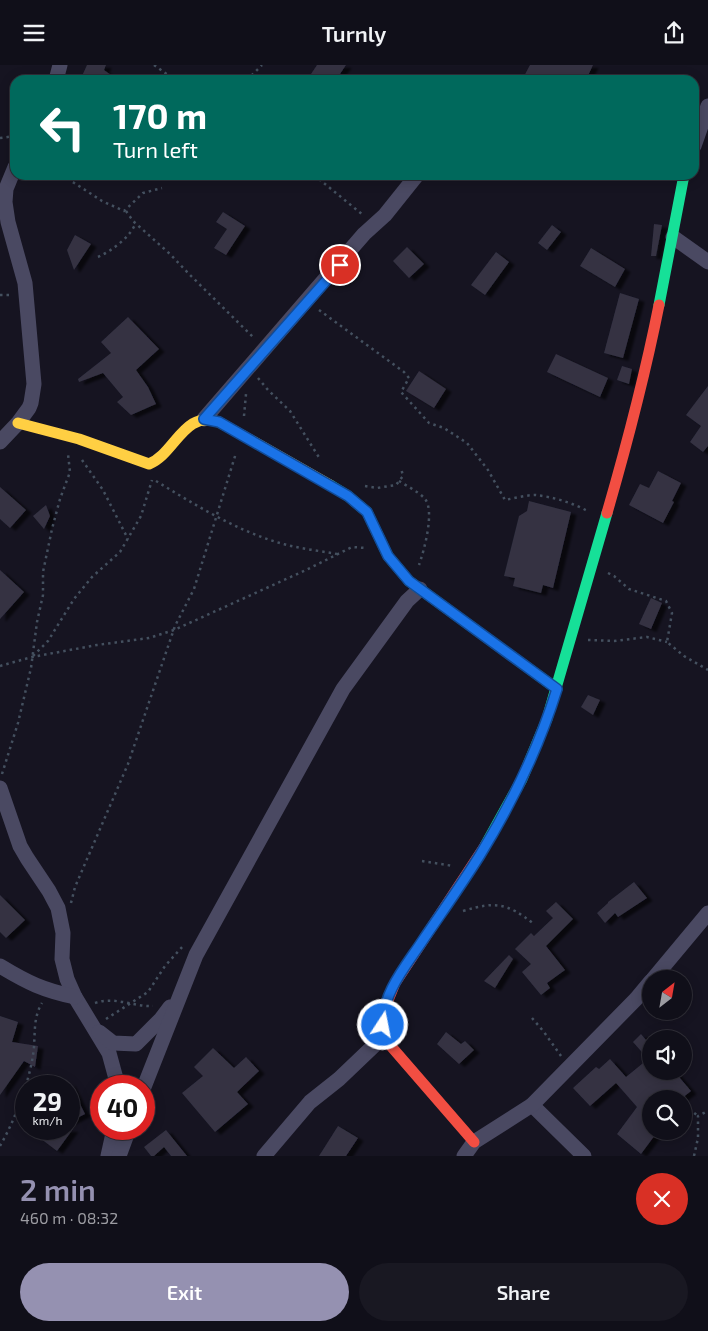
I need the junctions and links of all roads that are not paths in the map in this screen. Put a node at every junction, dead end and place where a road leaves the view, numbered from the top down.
1 (708, 106) edge
2 (699, 132) edge
3 (10, 179) edge
4 (413, 180) edge
5 (683, 180) edge
6 (673, 237) junction
7 (708, 262) edge
8 (204, 419) junction
9 (18, 423) junction
10 (0, 443) edge
11 (418, 587) junction
12 (557, 689) junction
13 (0, 788) edge
14 (708, 913) edge
15 (0, 966) edge
16 (660, 970) edge
17 (642, 992) edge
18 (178, 996) junction
19 (78, 1002) junction
20 (93, 1028) junction
21 (383, 1037) junction
22 (115, 1075) edge
23 (148, 1075) edge
24 (532, 1105) junction
25 (112, 1140) edge
26 (125, 1140) edge
27 (474, 1142) junction
28 (108, 1156) edge
29 (119, 1156) edge
30 (264, 1156) edge
31 (464, 1156) edge
32 (584, 1156) edge

1 - 2 street
3 - 9 street
4 - 8 street
5 - 6 street
6 - 7 street
6 - 12 street
8 - 9 street
8 - 11 street
9 - 10 street
11 - 12 street
11 - 18 street
12 - 21 street
13 - 19 street
14 - 16 street
15 - 19 street
17 - 24 street
18 - 20 street
18 - 23 street
19 - 20 street
20 - 22 street
21 - 27 street
21 - 30 street
24 - 27 street
24 - 32 street
25 - 28 street
26 - 29 street
27 - 31 street

